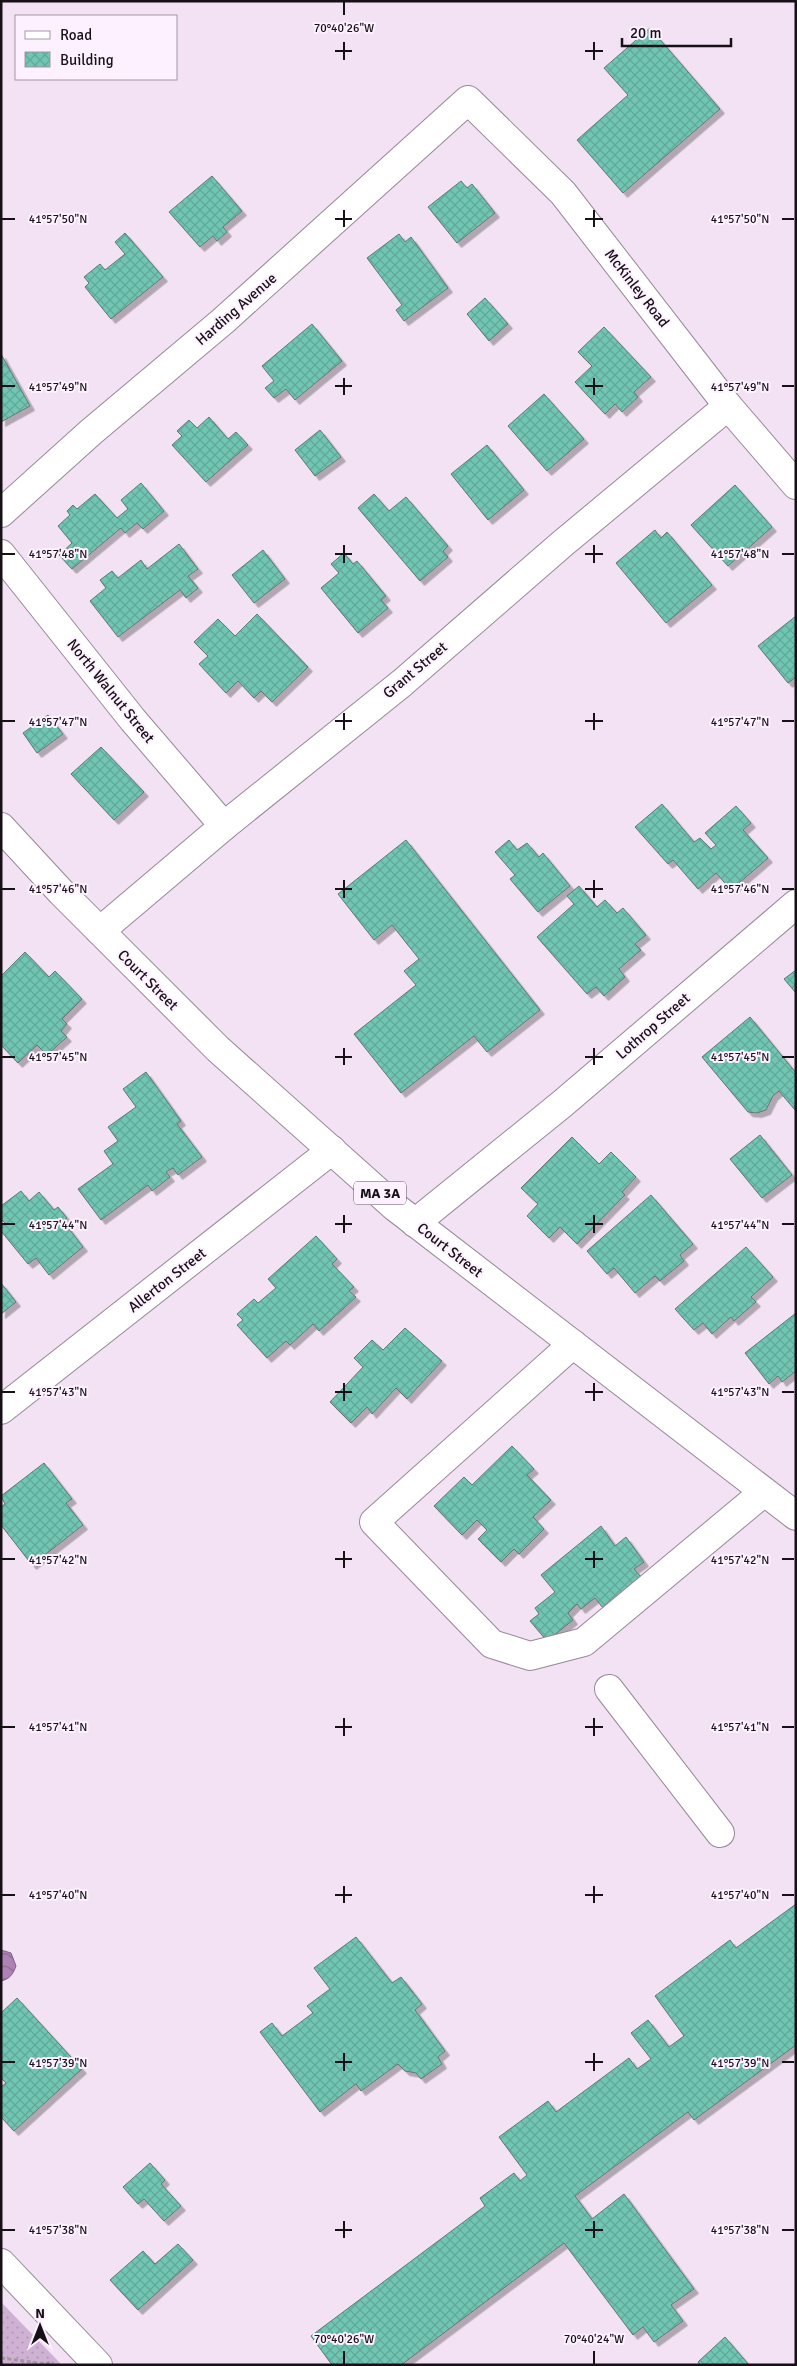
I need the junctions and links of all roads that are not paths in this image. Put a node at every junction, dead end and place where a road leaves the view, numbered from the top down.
1 (468, 100) joint
2 (728, 406) junction
3 (796, 485) edge
4 (1, 513) edge
5 (1, 554) edge
6 (224, 826) junction
7 (1, 827) edge
8 (796, 904) edge
9 (100, 931) junction
10 (332, 1150) junction
11 (415, 1222) junction
12 (573, 1344) junction
13 (1, 1410) edge
14 (764, 1492) junction
15 (796, 1516) edge
16 (609, 1689) dead end
17 (720, 1833) dead end
18 (1, 2263) edge
19 (91, 2357) edge

1 - 2 street, McKinley Road
1 - 4 street, Harding Avenue
2 - 3 street, McKinley Road
2 - 6 street, Grant Street
5 - 6 street, North Walnut Street
6 - 9 street, Grant Street
7 - 9 street, Court Street / MA 3A
8 - 11 street, Lothrop Street
9 - 10 street, Court Street / MA 3A
10 - 11 street, Court Street / MA 3A
10 - 13 street, Allerton Street
11 - 12 street, Court Street / MA 3A
12 - 14 street, Court Street / MA 3A
12 - 14 street
14 - 15 street, Court Street / MA 3A
16 - 17 street
18 - 19 street

